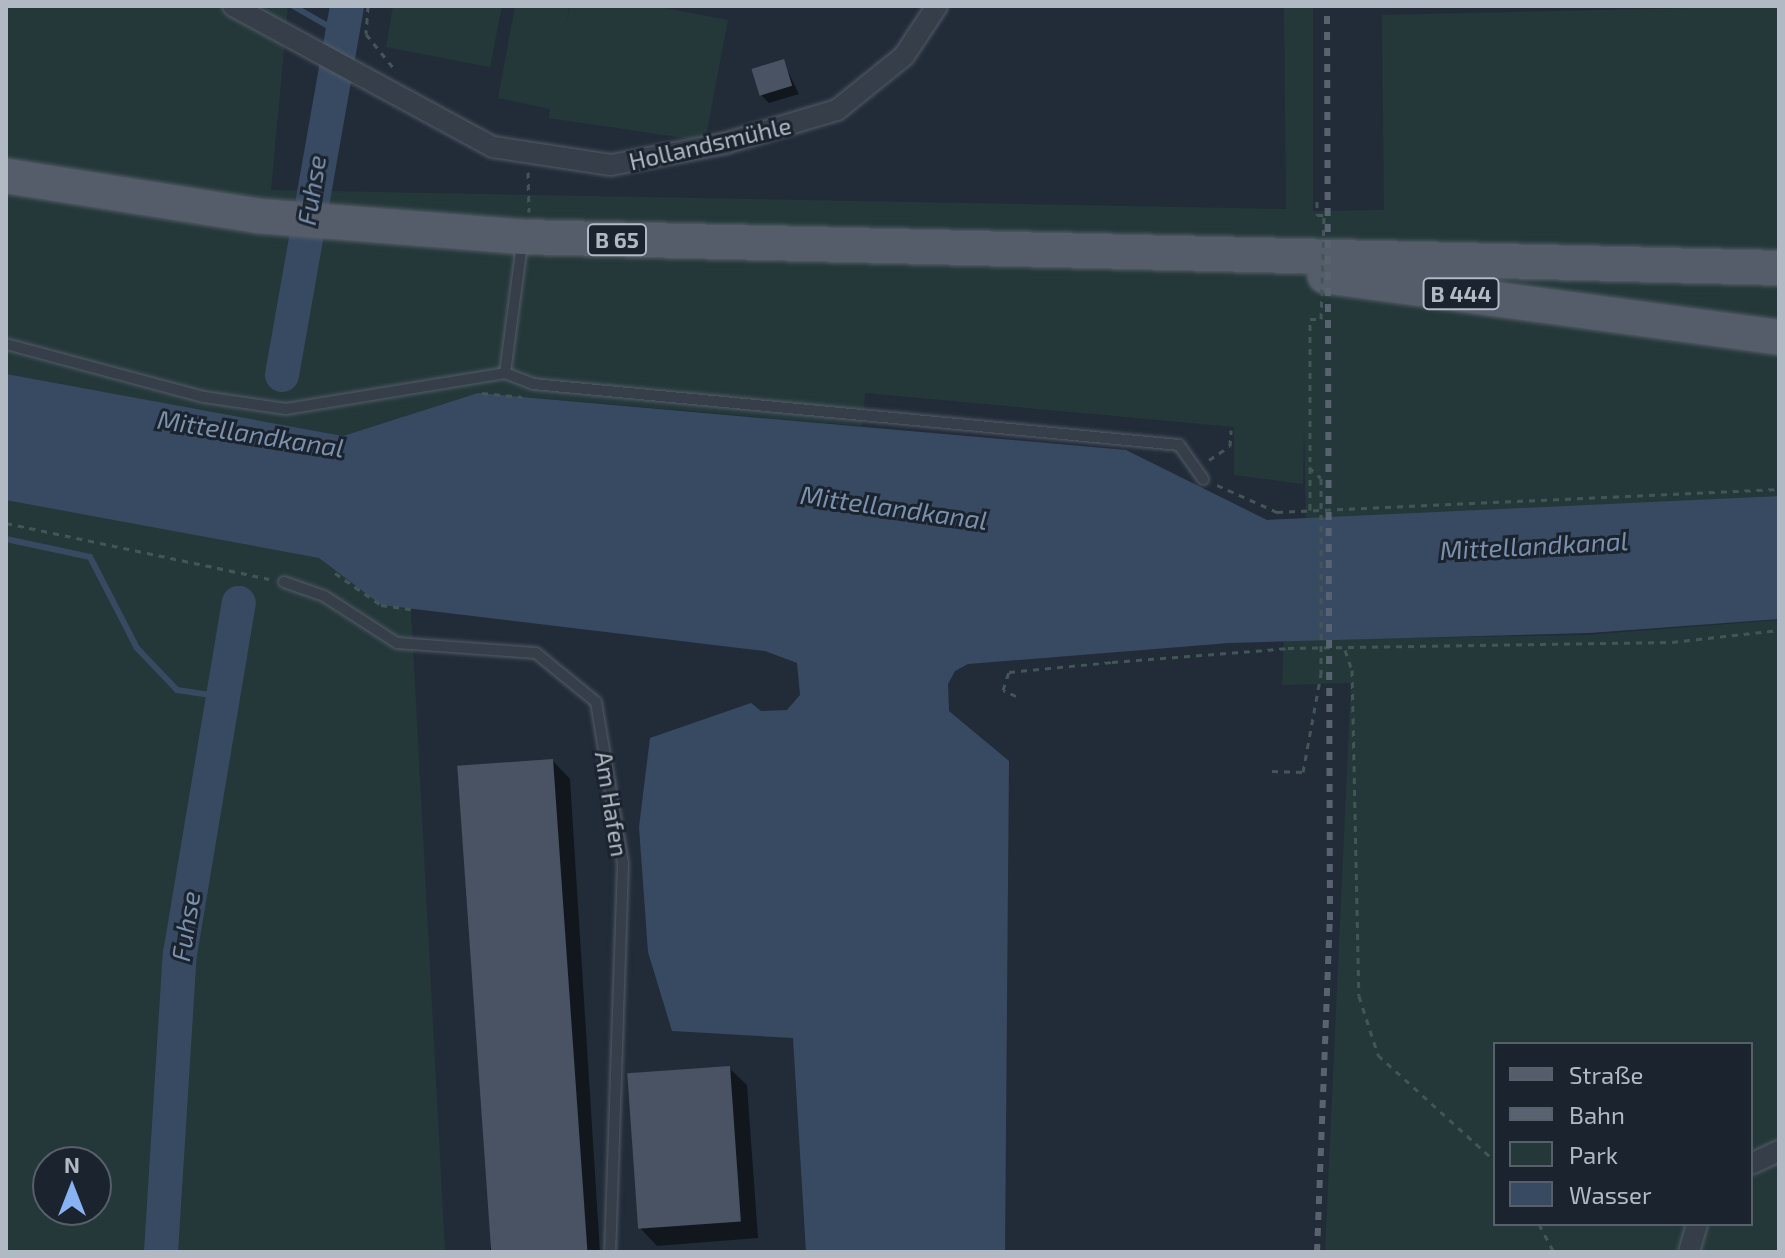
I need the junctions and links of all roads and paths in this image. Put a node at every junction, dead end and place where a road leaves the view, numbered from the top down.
1 (233, 6) edge
2 (368, 6) edge
3 (937, 6) edge
4 (395, 64) dead end
5 (528, 156) junction
6 (6, 176) edge
7 (1317, 201) dead end
8 (523, 237) junction
9 (1162, 253) junction
10 (1779, 268) edge
11 (1779, 337) edge
12 (6, 344) edge
13 (505, 373) junction
14 (1231, 430) dead end
15 (1195, 467) junction
16 (1309, 467) junction
17 (1203, 479) joint
18 (1779, 489) edge
19 (1310, 510) junction
20 (6, 523) edge
21 (335, 573) dead end
22 (284, 582) joint
23 (411, 609) dead end
24 (1779, 630) edge
25 (1345, 650) junction
26 (1016, 696) dead end
27 (1272, 771) dead end
28 (1779, 1151) edge
29 (1493, 1159) edge
30 (1753, 1163) edge
31 (1540, 1226) edge
32 (1696, 1226) edge
33 (610, 1252) edge
34 (1554, 1252) edge
35 (1689, 1252) edge

1 - 5 street, Hollandsmühle
2 - 4 path
3 - 5 street, Hollandsmühle
5 - 8 path
6 - 8 main road, B 65
7 - 16 path, bridge
8 - 9 main road, B 65
8 - 13 lane
9 - 10 main road, B 65
9 - 11 main road, B 444
12 - 13 lane
13 - 15 lane
14 - 15 path
15 - 17 lane
16 - 19 path
16 - 27 path, bridge
17 - 19 path
18 - 19 path
20 - 22 path
21 - 23 path
22 - 33 lane, Am Hafen
24 - 25 path
25 - 26 path
25 - 29 path
28 - 30 street
31 - 34 path
32 - 35 street

